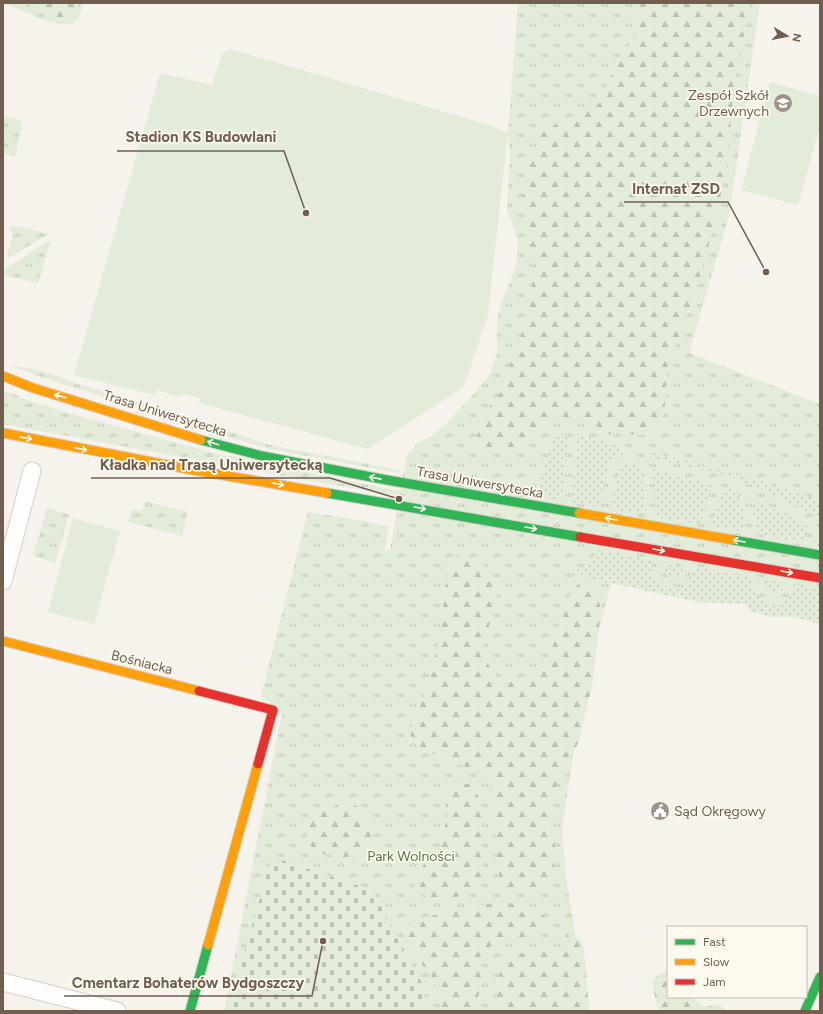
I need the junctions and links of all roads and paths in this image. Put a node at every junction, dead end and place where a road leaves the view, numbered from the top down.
1 (3, 376) edge
2 (3, 434) edge
3 (32, 471) dead end
4 (819, 555) edge
5 (820, 578) edge
6 (3, 581) edge
7 (3, 641) edge
8 (820, 977) edge
9 (3, 982) edge
10 (73, 1005) edge
11 (117, 1011) edge
12 (190, 1011) edge
13 (805, 1011) edge

4 -> 1 main road, Trasa Uniwersytecka
2 -> 5 main road
3 - 6 street
7 - 12 main road, Bośniacka
8 - 13 main road
9 - 10 street
10 - 11 street

